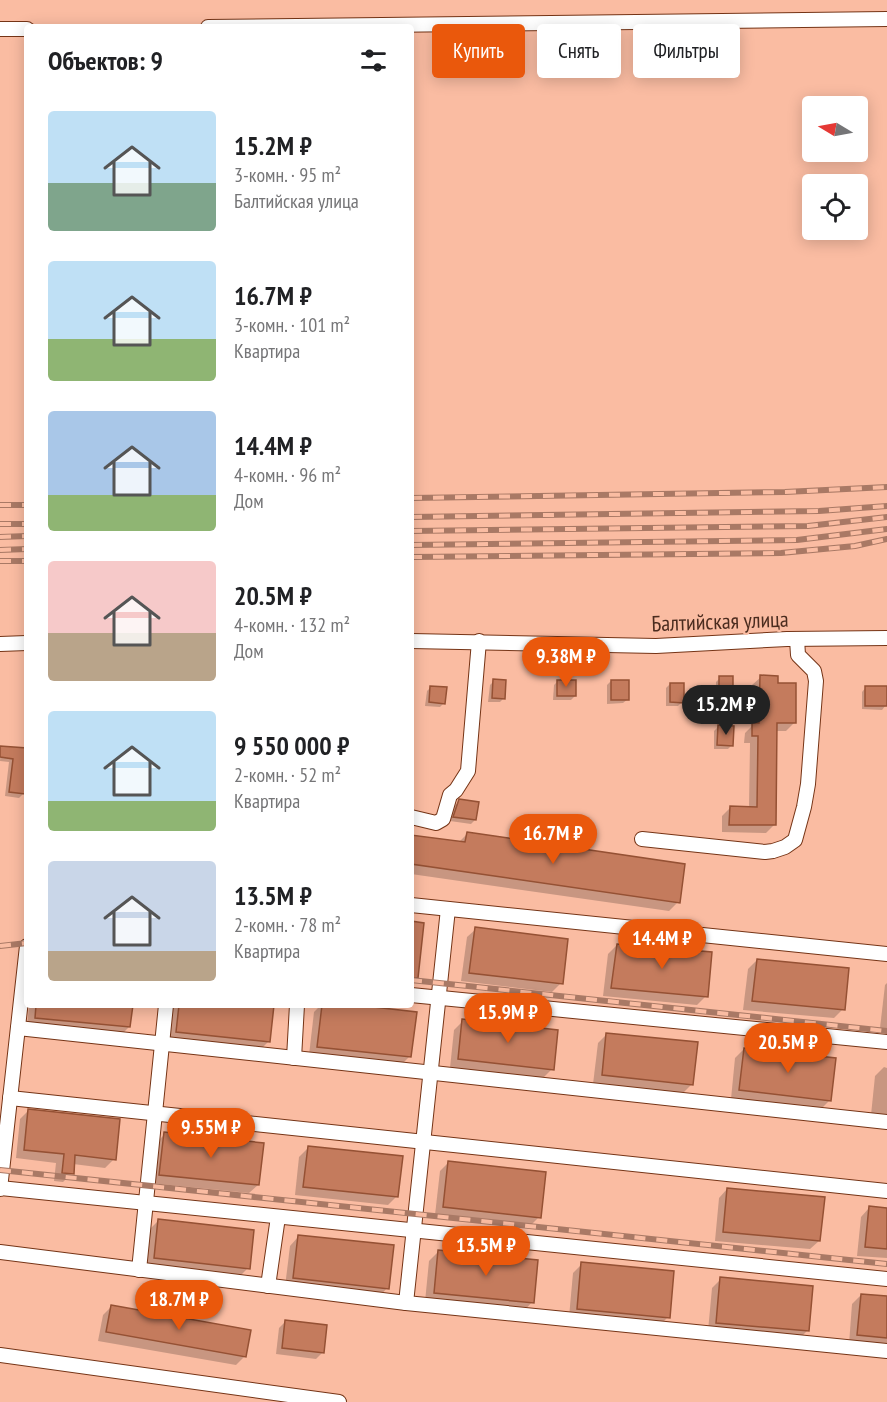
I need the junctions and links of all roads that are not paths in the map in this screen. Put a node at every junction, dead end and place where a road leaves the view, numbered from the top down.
1 (887, 19) edge
2 (414, 25) edge
3 (24, 29) edge
4 (0, 30) edge
5 (887, 638) edge
6 (797, 639) junction
7 (414, 641) edge
8 (479, 641) junction
9 (24, 643) edge
10 (0, 645) edge
11 (414, 818) edge
12 (642, 838) dead end
13 (414, 905) edge
14 (448, 909) junction
15 (887, 954) edge
16 (24, 978) edge
17 (414, 995) edge
18 (439, 999) junction
19 (166, 1008) edge
20 (297, 1008) edge
21 (18, 1028) junction
22 (887, 1042) edge
23 (162, 1044) junction
24 (294, 1058) junction
25 (430, 1073) junction
26 (10, 1098) junction
27 (155, 1114) junction
28 (887, 1122) edge
29 (423, 1142) junction
30 (0, 1188) edge
31 (887, 1191) edge
32 (146, 1203) junction
33 (278, 1217) junction
34 (413, 1231) junction
35 (0, 1252) edge
36 (139, 1270) junction
37 (887, 1279) edge
38 (268, 1286) junction
39 (406, 1303) junction
40 (887, 1352) edge
41 (0, 1355) edge
42 (339, 1402) edge

1 - 2 street
3 - 4 street
5 - 6 street, Балтийская улица
6 - 8 street, Балтийская улица
6 - 12 street
7 - 8 street, Балтийская улица
8 - 11 street
9 - 10 street
13 - 14 street
14 - 15 street
14 - 18 street
16 - 21 street
17 - 18 street
18 - 22 street
18 - 25 street
19 - 23 street
20 - 24 street
21 - 23 street
21 - 26 street
23 - 24 street
23 - 27 street
24 - 25 street
25 - 28 street
25 - 29 street
26 - 27 street
26 - 30 street
27 - 29 street
27 - 32 street
29 - 31 street
29 - 34 street
30 - 32 street
32 - 33 street
32 - 36 street
33 - 34 street
33 - 38 street
34 - 37 street
34 - 39 street
35 - 36 street
36 - 38 street
38 - 39 street
39 - 40 street
41 - 42 street

